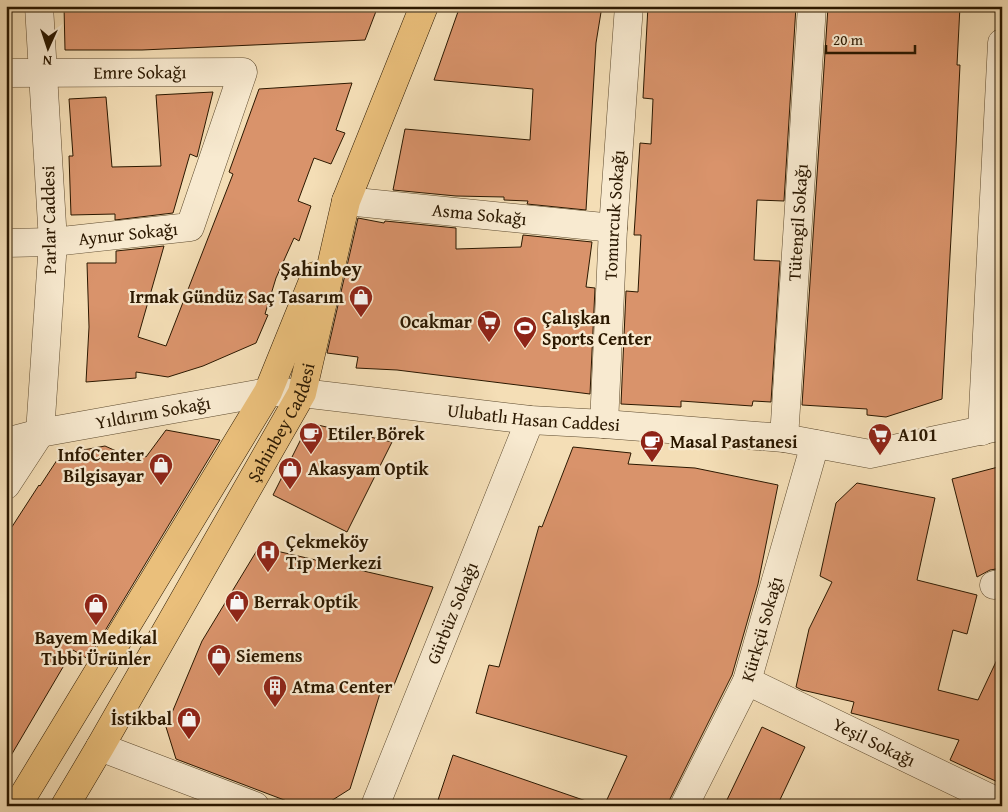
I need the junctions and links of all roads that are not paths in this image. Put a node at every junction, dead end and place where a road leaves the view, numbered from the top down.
1 (39, 6) edge
2 (424, 6) edge
3 (629, 6) edge
4 (812, 6) edge
5 (1002, 43) edge
6 (43, 72) junction
7 (6, 73) edge
8 (346, 201) junction
9 (190, 227) joint
10 (613, 228) junction
11 (53, 242) junction
12 (6, 243) edge
13 (268, 392) junction
14 (302, 393) junction
15 (530, 420) junction
16 (604, 424) junction
17 (992, 428) edge
18 (40, 433) junction
19 (784, 438) junction
20 (6, 442) edge
21 (815, 444) junction
22 (6, 485) edge
23 (747, 681) junction
24 (100, 747) junction
25 (1002, 804) edge
26 (17, 806) edge
27 (65, 806) edge
28 (255, 806) edge
29 (375, 806) edge
30 (684, 806) edge

1 - 6 street, Parlar Caddesi
2 - 8 main road, Şahinbey Caddesi
3 - 10 street, Tomurcuk Sokağı
4 - 19 street, Tütengil Sokağı
5 - 17 street
6 - 7 street, Emre Sokağı
6 - 9 street, Emre Sokağı
6 - 11 street, Parlar Caddesi
8 - 10 street, Asma Sokağı
8 - 13 main road
8 - 14 main road, Şahinbey Caddesi
9 - 11 street, Aynur Sokağı
10 - 16 street, Tomurcuk Sokağı
11 - 12 street, Aynur Sokağı
11 - 18 street, Parlar Caddesi
13 - 14 street, Yıldırım Sokağı
13 - 18 street, Yıldırım Sokağı
13 - 26 main road
14 - 15 street, Ulubatlı Hasan Caddesi
14 - 24 main road, Şahinbey Caddesi
15 - 16 street, Ulubatlı Hasan Caddesi
15 - 29 street, Gürbüz Sokağı
16 - 19 street, Ulubatlı Hasan Caddesi
17 - 21 street, Ulubatlı Hasan Caddesi
18 - 20 street, Yıldırım Sokağı
18 - 22 street
19 - 21 street, Ulubatlı Hasan Caddesi
21 - 23 street, Kürkçü Sokağı
23 - 25 street, Yeşil Sokağı
23 - 30 street, Kürkçü Sokağı
24 - 27 main road, Şahinbey Caddesi
24 - 28 street

